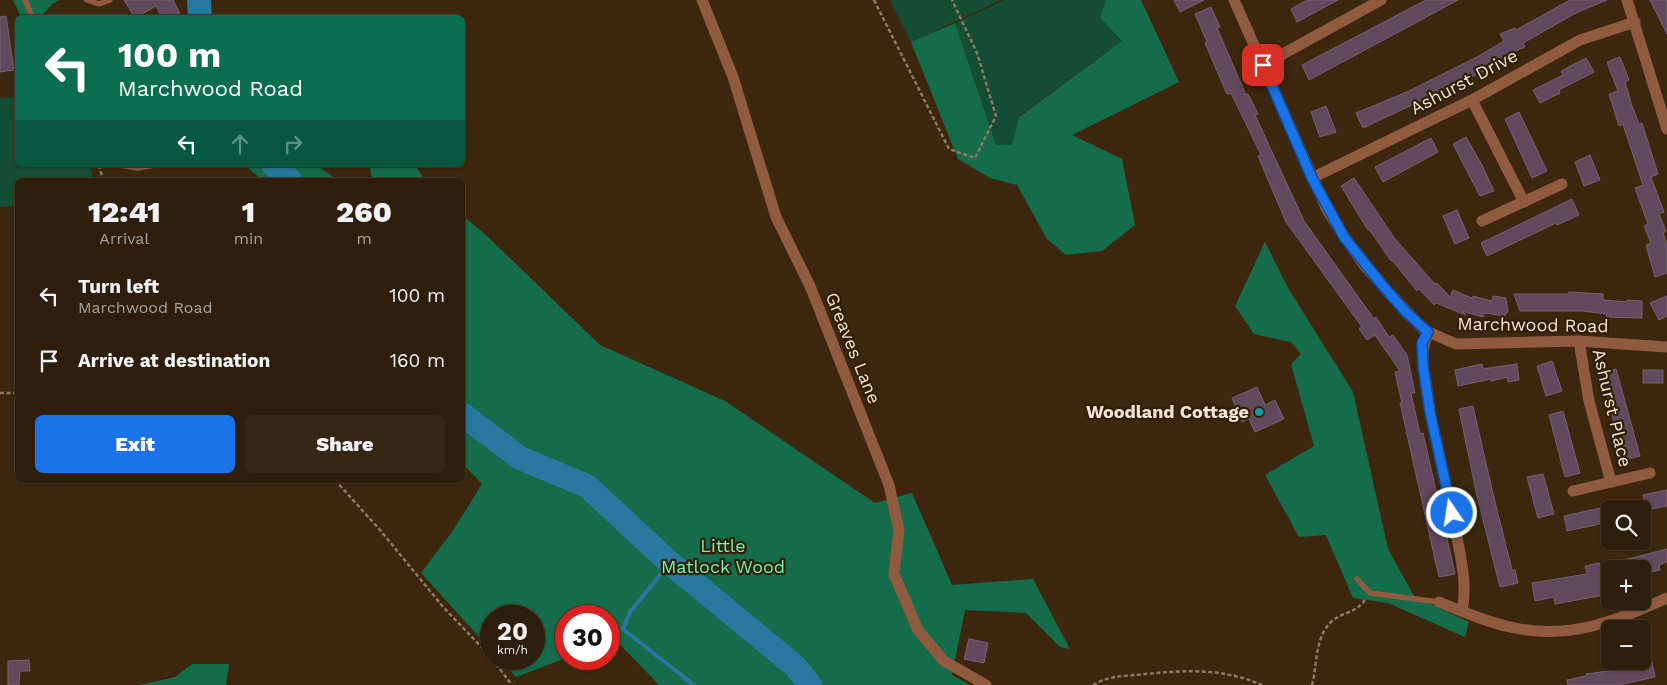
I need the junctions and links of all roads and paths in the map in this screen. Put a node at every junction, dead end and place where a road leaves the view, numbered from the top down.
1 (24, 0) edge
2 (87, 0) edge
3 (110, 0) edge
4 (702, 0) edge
5 (874, 0) edge
6 (952, 0) edge
7 (1234, 0) edge
8 (1381, 0) edge
9 (1627, 0) edge
10 (32, 15) edge
11 (1635, 22) junction
12 (1263, 65) junction
13 (1472, 100) junction
14 (1667, 129) edge
15 (1312, 178) junction
16 (1562, 184) dead end
17 (1524, 202) junction
18 (1482, 221) dead end
19 (1428, 332) junction
20 (1579, 342) junction
21 (1667, 347) edge
22 (0, 393) edge
23 (15, 393) edge
24 (1650, 473) dead end
25 (1611, 482) junction
26 (338, 483) edge
27 (1573, 491) dead end
28 (1358, 579) dead end
29 (1370, 593) junction
30 (1667, 598) edge
31 (1439, 602) joint
32 (1462, 611) junction
33 (480, 646) edge
34 (501, 670) edge
35 (512, 685) edge
36 (986, 685) edge
37 (1093, 685) edge
38 (1262, 685) edge
39 (1312, 685) edge

1 - 10 lane
2 - 3 lane
4 - 36 street, Greaves Lane
5 - 6 path
7 - 12 street, Marchwood Road
8 - 12 street
9 - 11 street
11 - 13 street, Ashurst Drive
11 - 14 street
12 - 15 street, Marchwood Road
13 - 15 street, Ashurst Drive
13 - 17 street
15 - 19 street, Marchwood Road
16 - 17 street
17 - 18 street
19 - 20 street, Marchwood Road
19 - 32 street
20 - 21 street, Marchwood Road
20 - 25 street, Ashurst Place
22 - 23 path
24 - 25 street, Ashurst Place
25 - 27 street, Ashurst Place
26 - 33 path
28 - 29 lane
29 - 31 lane
29 - 39 path
30 - 32 street
31 - 32 street
34 - 35 path
37 - 38 path

